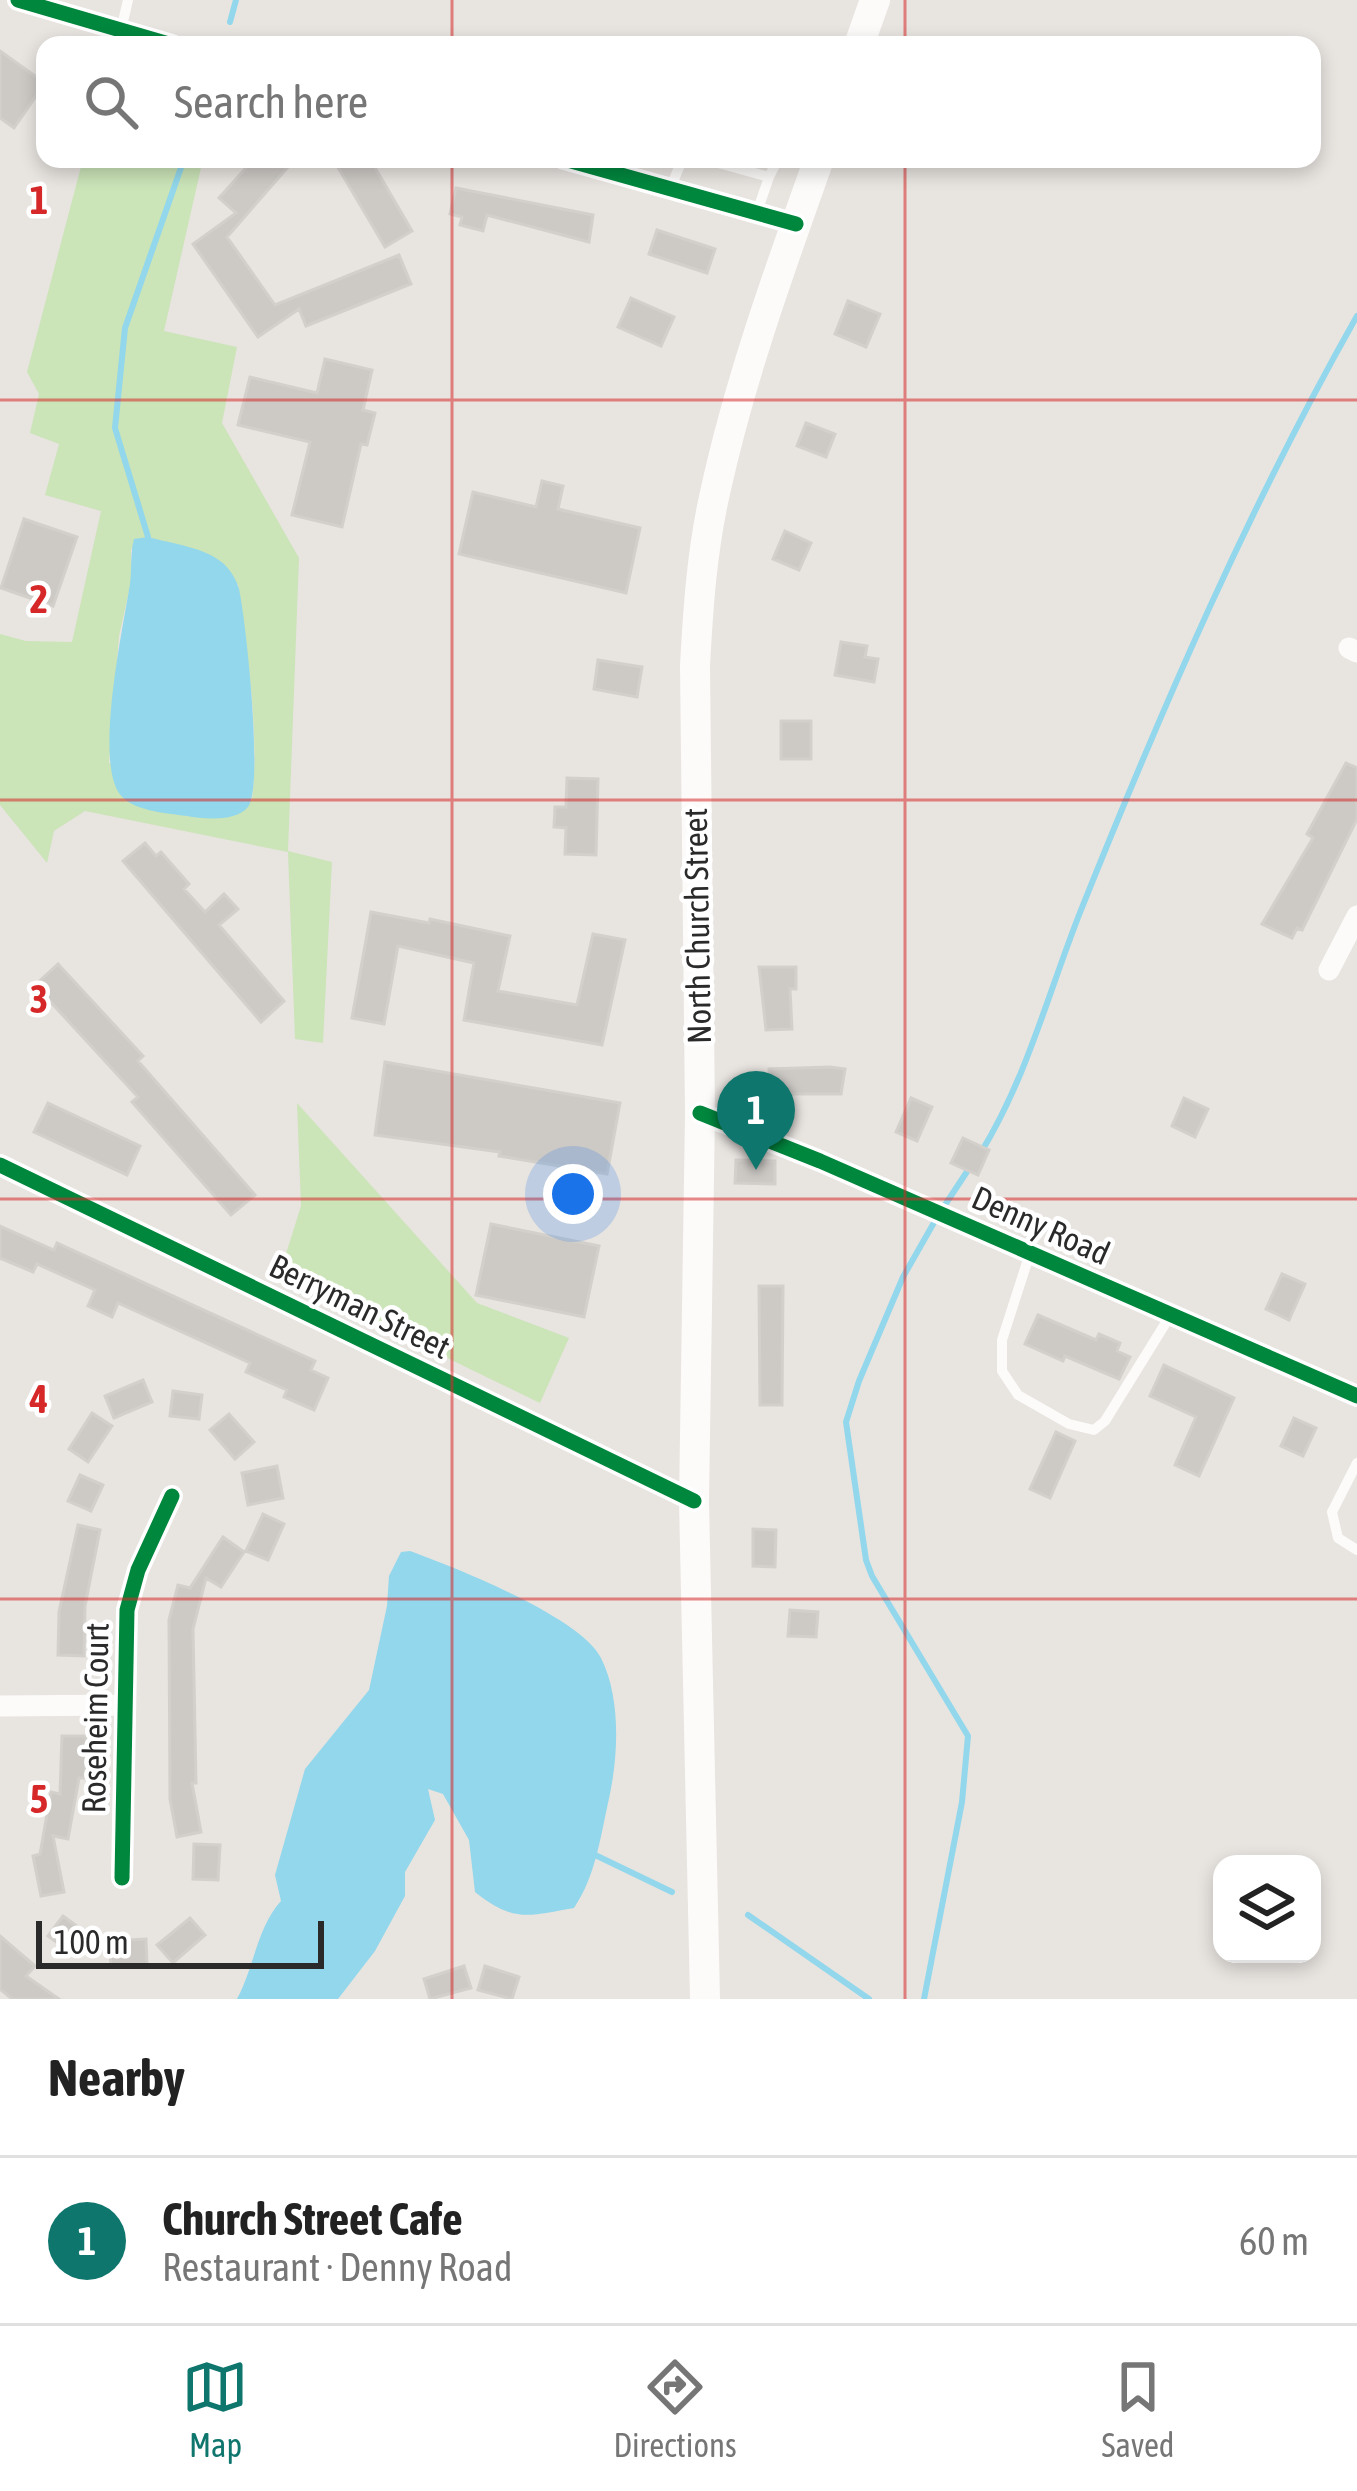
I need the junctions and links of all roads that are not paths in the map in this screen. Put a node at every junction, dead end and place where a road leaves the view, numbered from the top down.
1 (18, 0) edge
2 (128, 0) edge
3 (875, 0) edge
4 (121, 30) junction
5 (141, 36) edge
6 (863, 36) edge
7 (596, 168) edge
8 (679, 168) edge
9 (755, 168) edge
10 (774, 168) edge
11 (816, 168) edge
12 (770, 177) junction
13 (670, 189) junction
14 (757, 214) junction
15 (796, 224) junction
16 (1357, 916) edge
17 (1330, 970) dead end
18 (700, 1113) junction
19 (0, 1166) edge
20 (1030, 1253) junction
21 (1170, 1315) junction
22 (1357, 1396) edge
23 (1357, 1462) edge
24 (172, 1496) dead end
25 (694, 1502) junction
26 (1357, 1550) edge
27 (0, 1706) edge
28 (124, 1706) junction
29 (122, 1878) dead end
30 (705, 1999) edge

1 - 4 street
2 - 4 lane
3 - 6 main road
4 - 5 street
7 - 13 street
8 - 13 lane
9 - 12 lane
10 - 12 lane
11 - 15 main road, North Church Street
12 - 14 lane
13 - 14 street
14 - 15 street
15 - 18 main road, North Church Street
16 - 17 street
18 - 20 street, Denny Road
18 - 25 main road, North Church Street
19 - 25 street, Berryman Street
20 - 21 street, Denny Road
20 - 21 lane
21 - 22 street, Denny Road
23 - 26 lane
24 - 28 street, Roseheim Court
25 - 30 main road, North Church Street
27 - 28 street
28 - 29 street, Roseheim Court

